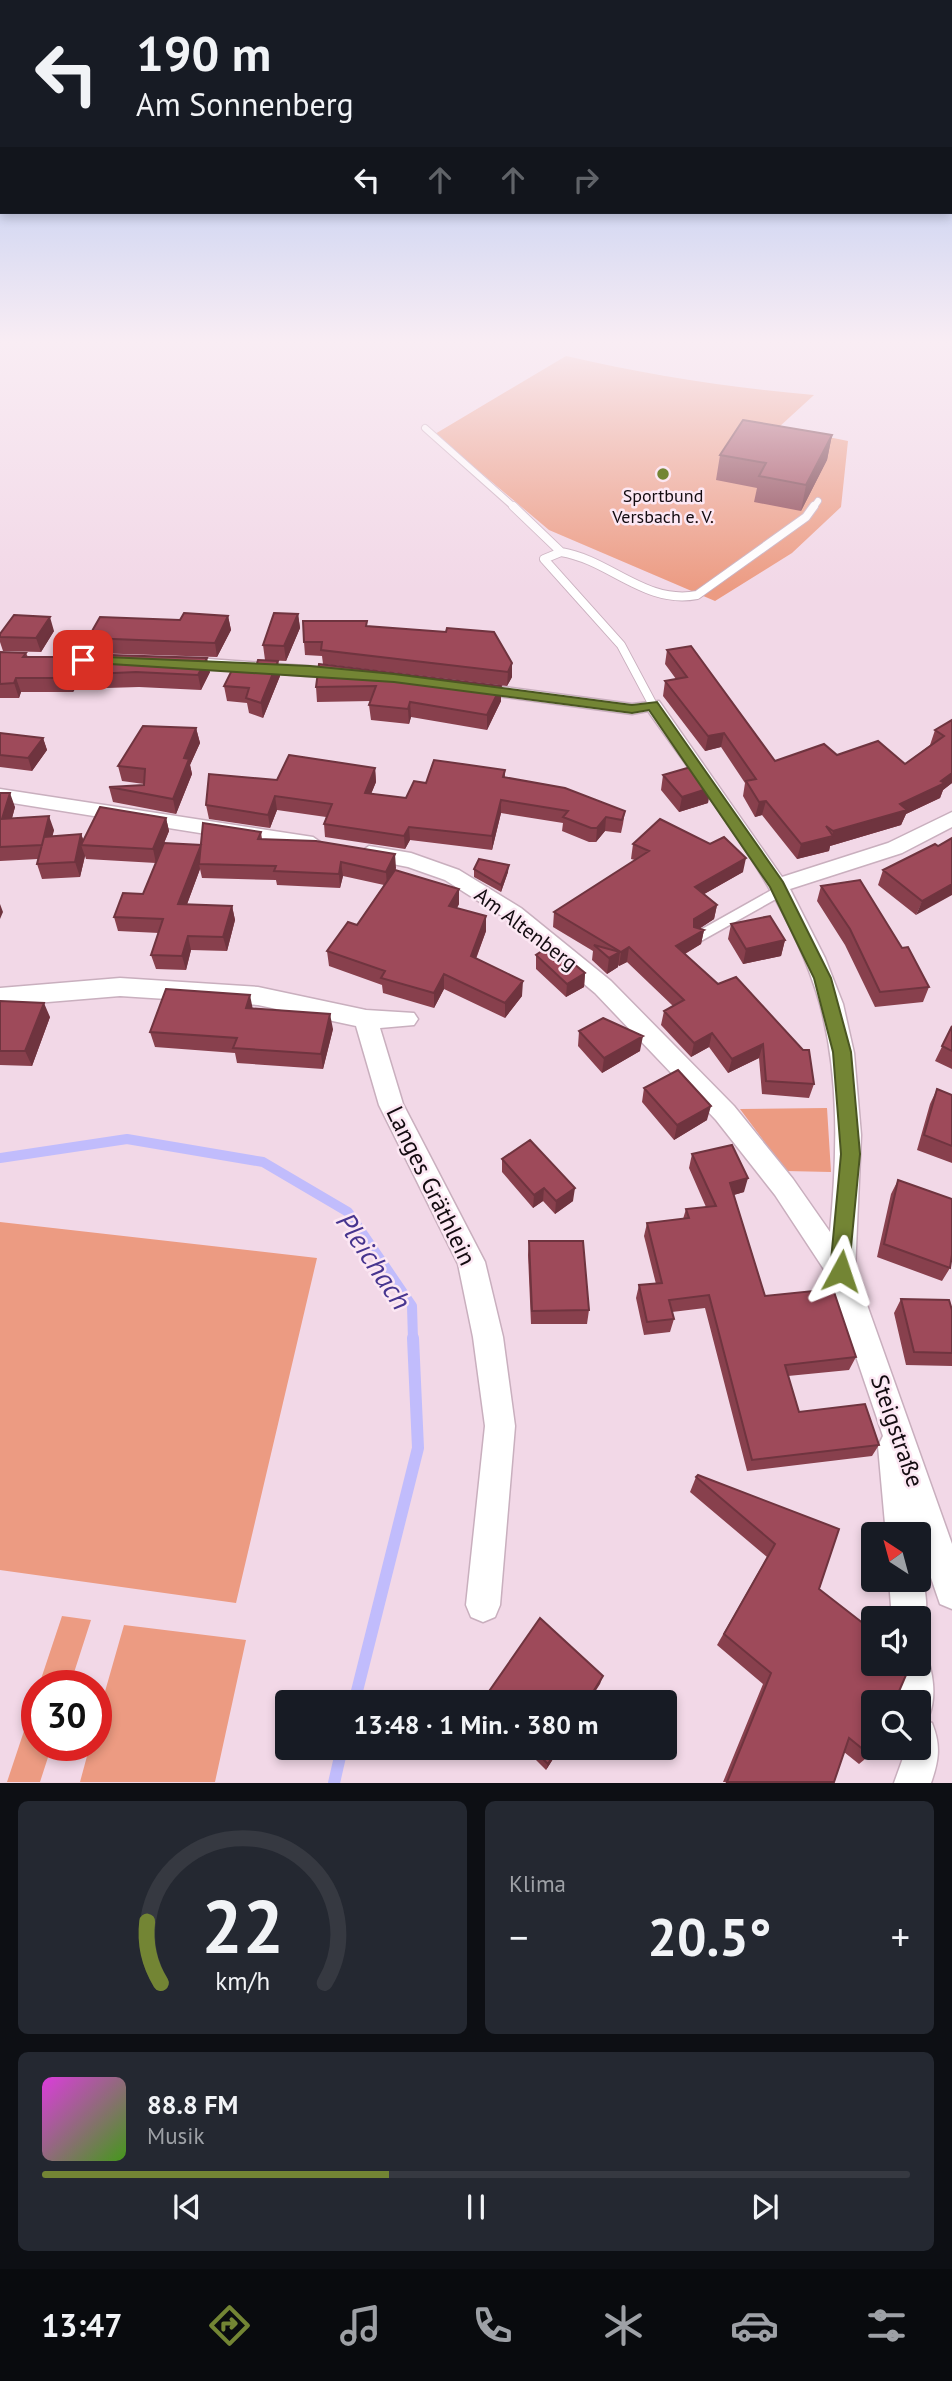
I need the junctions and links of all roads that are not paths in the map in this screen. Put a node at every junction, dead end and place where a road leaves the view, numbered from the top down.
1 (425, 428) dead end
2 (818, 501) dead end
3 (561, 552) junction
4 (166, 662) edge
5 (370, 676) edge
6 (461, 687) edge
7 (653, 705) junction
8 (0, 795) edge
9 (952, 819) edge
10 (779, 888) junction
11 (698, 937) edge
12 (0, 997) edge
13 (366, 1019) junction
14 (406, 1019) dead end
15 (841, 1271) junction
16 (892, 1416) junction
17 (901, 1522) edge
18 (952, 1592) edge
19 (483, 1605) dead end
20 (920, 1760) edge
21 (912, 1783) edge

1 - 3 lane
2 - 3 lane
3 - 7 lane
4 - 5 street
6 - 7 street
7 - 10 street
8 - 15 street, Am Altenberg
9 - 10 street
10 - 11 lane
10 - 15 street
12 - 13 street
13 - 14 street
13 - 19 street, Langes Gräthlein
15 - 16 street, Steigstraße
16 - 17 street
16 - 18 street, Steigstraße
20 - 21 street

